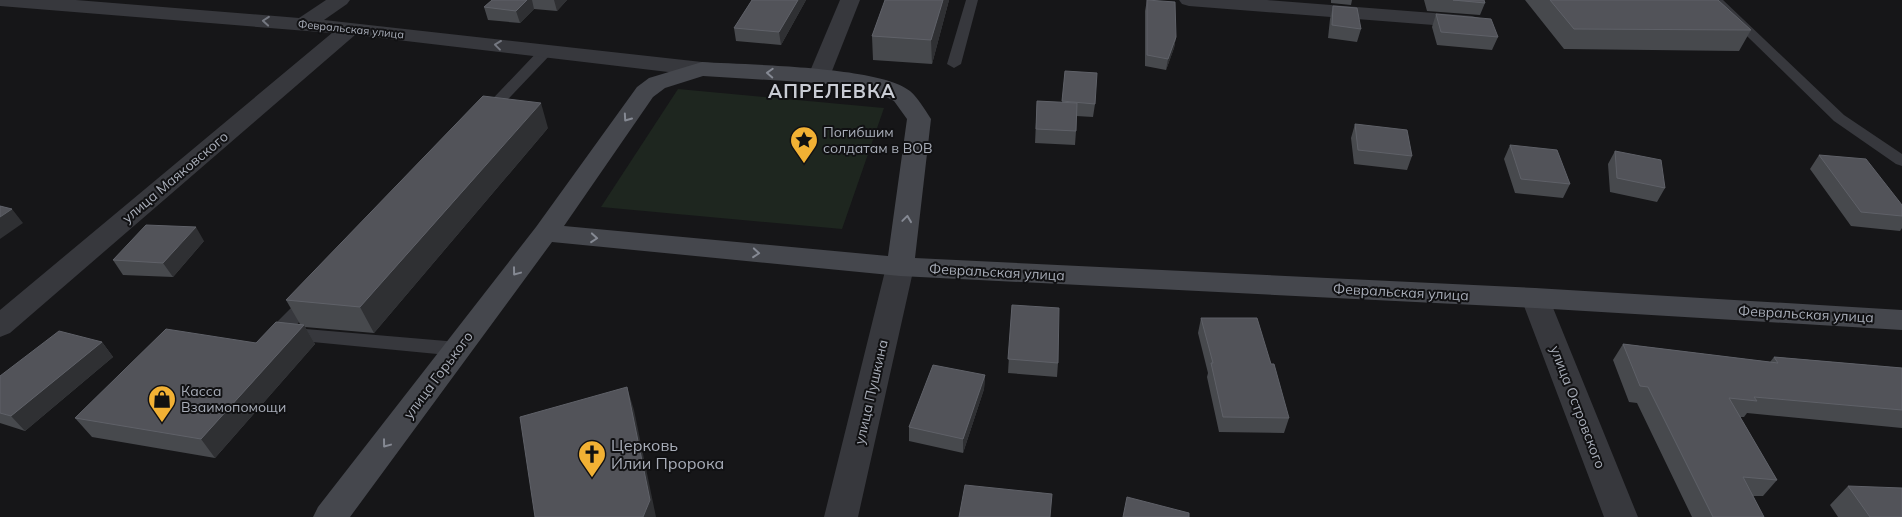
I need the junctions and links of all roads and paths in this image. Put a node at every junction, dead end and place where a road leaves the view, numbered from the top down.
1 (5, 0) edge
2 (340, 0) edge
3 (850, 0) edge
4 (972, 0) edge
5 (1189, 0) edge
6 (1716, 0) edge
7 (0, 2) edge
8 (59, 2) edge
9 (304, 24) junction
10 (1492, 24) edge
11 (350, 28) junction
12 (546, 51) junction
13 (954, 64) dead end
14 (702, 69) junction
15 (819, 76) junction
16 (478, 123) edge
17 (1902, 161) edge
18 (545, 233) junction
19 (900, 267) junction
20 (319, 290) edge
21 (1535, 298) junction
22 (1902, 320) edge
23 (0, 326) edge
24 (458, 349) junction
25 (330, 517) edge
26 (841, 517) edge
27 (1621, 517) edge

1 - 7 street
1 - 8 street, Февральская улица
2 - 9 street
3 - 15 street
4 - 13 lane
5 - 10 street
6 - 17 lane
9 -> 8 street, Февральская улица
9 - 11 street, Февральская улица
12 -> 11 street, Февральская улица
11 - 23 street, улица Маяковского
12 - 14 street, Февральская улица
12 - 16 lane
15 -> 14 main road
14 -> 18 main road, улица Горького
19 -> 15 main road
18 -> 19 main road, Февральская улица
18 -> 24 main road, улица Горького
19 - 21 main road, Февральская улица
19 - 26 street, улица Пушкина
20 - 24 lane
21 - 22 main road, Февральская улица
21 - 27 street, улица Островского
24 -> 25 main road, улица Горького

